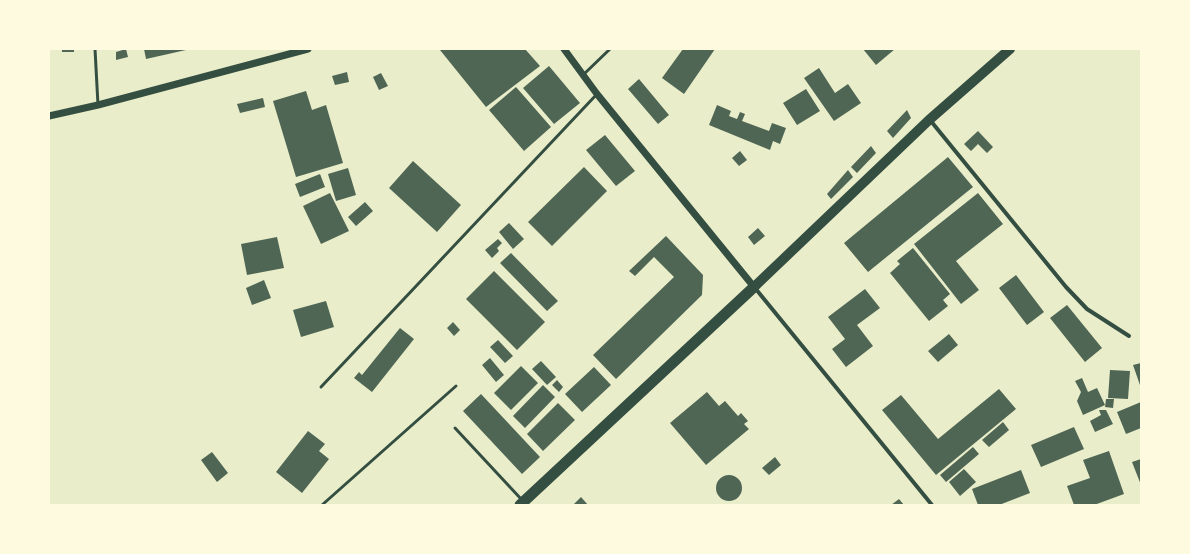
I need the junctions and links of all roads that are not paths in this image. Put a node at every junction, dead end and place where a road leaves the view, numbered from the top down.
1 (95, 49) edge
2 (308, 49) edge
3 (564, 49) edge
4 (610, 49) edge
5 (1010, 49) edge
6 (583, 75) junction
7 (597, 94) junction
8 (98, 105) junction
9 (49, 116) edge
10 (929, 120) junction
11 (754, 287) junction
12 (1129, 336) dead end
13 (456, 386) dead end
14 (321, 387) dead end
15 (455, 428) dead end
16 (522, 503) edge
17 (322, 505) edge
18 (932, 505) edge

1 - 8 lane
2 - 8 street
3 - 6 street
4 - 6 lane
5 - 10 main road
6 - 7 street
7 - 11 street
7 - 14 lane
8 - 9 street
10 - 11 main road
10 - 12 street
11 - 16 highway
11 - 18 street
13 - 17 lane
15 - 16 lane

